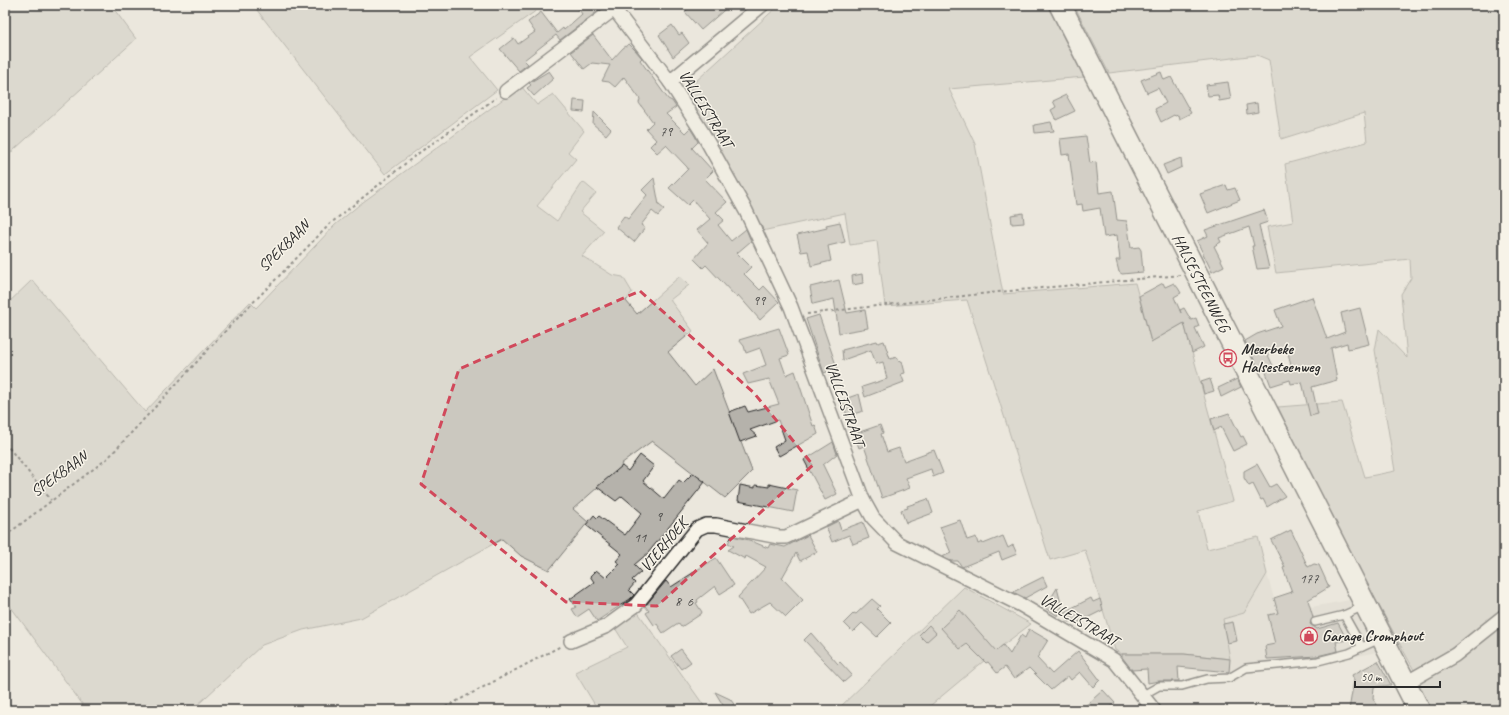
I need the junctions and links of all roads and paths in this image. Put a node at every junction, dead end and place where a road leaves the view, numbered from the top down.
1 (762, 5) edge
2 (1060, 5) edge
3 (612, 7) edge
4 (670, 82) junction
5 (506, 91) joint
6 (1196, 273) junction
7 (794, 316) junction
8 (5, 443) edge
9 (51, 500) junction
10 (862, 500) junction
11 (5, 536) edge
12 (1366, 605) junction
13 (1344, 615) junction
14 (1504, 616) edge
15 (1315, 622) dead end
16 (1382, 638) junction
17 (571, 641) joint
18 (1362, 647) junction
19 (1406, 683) junction
20 (1143, 695) junction
21 (440, 710) edge
22 (1154, 710) edge
23 (1419, 710) edge

1 - 4 street
2 - 6 main road, HALSESTEENWEG
3 - 4 street, VALLEISTRAAT
3 - 5 street
4 - 7 street, VALLEISTRAAT
5 - 9 path, SPEKBAAN
6 - 7 path
6 - 12 main road, HALSESTEENWEG
7 - 10 street, VALLEISTRAAT
8 - 9 path
9 - 11 path, SPEKBAAN
10 - 17 street, VIERHOEK
10 - 20 street, VALLEISTRAAT
12 - 13 lane
12 - 16 main road, HALSESTEENWEG
13 - 15 lane
13 - 18 lane
14 - 19 street
16 - 18 lane
16 - 19 main road, HALSESTEENWEG
17 - 21 path
18 - 20 lane
19 - 23 main road, HALSESTEENWEG
20 - 22 street, VALLEISTRAAT

